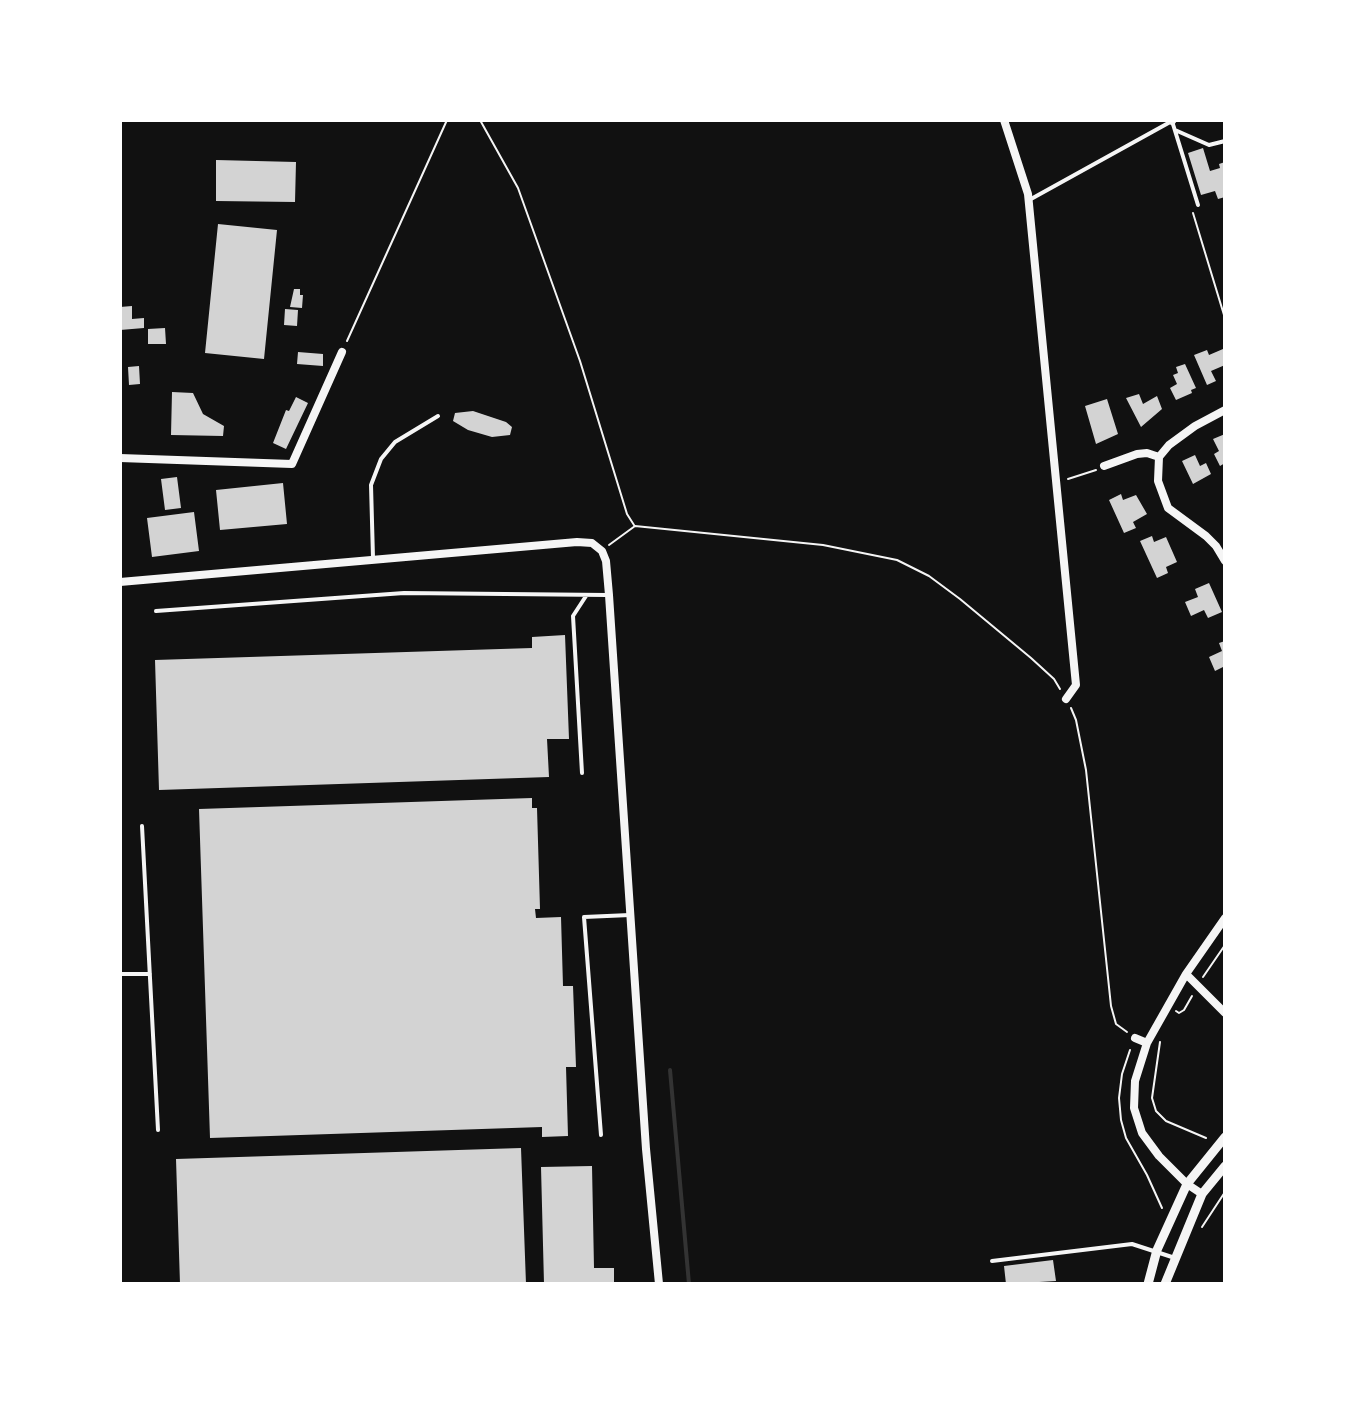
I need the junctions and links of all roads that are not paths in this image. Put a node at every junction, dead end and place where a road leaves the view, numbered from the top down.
1 (1004, 120) edge
2 (1173, 124) edge
3 (1225, 141) edge
4 (1027, 201) junction
5 (1198, 205) road end
6 (342, 352) road end
7 (1225, 410) edge
8 (438, 416) dead end
9 (1159, 457) junction
10 (120, 458) edge
11 (1104, 466) road end
12 (374, 560) junction
13 (1225, 561) edge
14 (120, 582) edge
15 (609, 595) junction
16 (586, 596) junction
17 (156, 611) dead end
18 (1066, 699) road end
19 (582, 773) dead end
20 (142, 826) dead end
21 (630, 915) junction
22 (1225, 918) edge
23 (120, 974) edge
24 (150, 974) junction
25 (1186, 974) junction
26 (1225, 1013) edge
27 (1135, 1038) road end
28 (1147, 1043) junction
29 (158, 1130) dead end
30 (601, 1135) dead end
31 (1225, 1137) edge
32 (1225, 1166) edge
33 (1187, 1184) junction
34 (1202, 1194) junction
35 (1157, 1250) junction
36 (1175, 1258) junction
37 (992, 1261) dead end
38 (659, 1284) edge
39 (1148, 1284) edge
40 (1165, 1284) edge

1 - 4 street
2 - 3 lane
2 - 4 lane
2 - 5 lane
4 - 18 street
6 - 10 street
7 - 9 street
8 - 12 lane
9 - 11 street
9 - 13 street
12 - 14 street
12 - 15 street
15 - 16 lane
15 - 21 street
16 - 17 lane
16 - 19 lane
20 - 24 lane
21 - 30 lane
21 - 38 street
22 - 25 street
23 - 24 lane
24 - 29 lane
25 - 26 street
25 - 28 street
27 - 28 street
28 - 33 street
31 - 33 street
32 - 34 street
33 - 34 street
33 - 35 street
34 - 36 street
35 - 36 lane
35 - 37 lane
35 - 39 street
36 - 40 street

